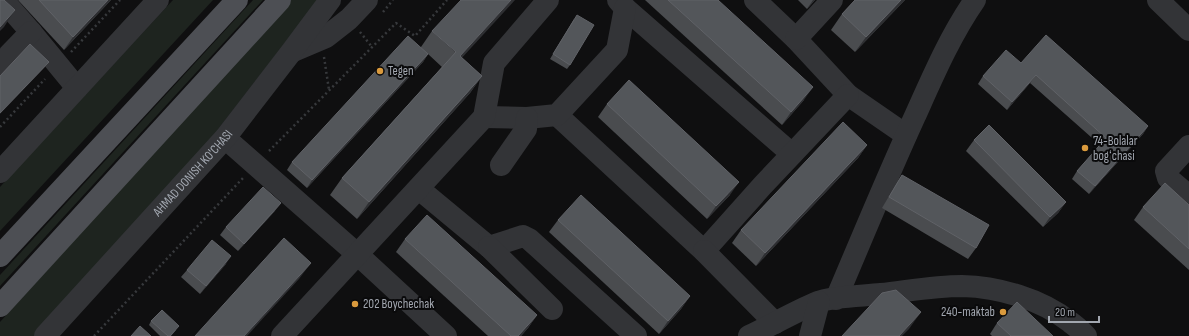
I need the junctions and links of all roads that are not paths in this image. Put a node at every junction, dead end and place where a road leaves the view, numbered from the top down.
1 (3, 0) edge
2 (158, 0) edge
3 (236, 0) edge
4 (280, 0) edge
5 (330, 0) edge
6 (367, 0) edge
7 (548, 0) edge
8 (755, 0) edge
9 (832, 0) edge
10 (975, 0) edge
11 (1158, 0) edge
12 (621, 4) edge
13 (1189, 30) edge
14 (31, 32) junction
15 (796, 39) junction
16 (292, 51) junction
17 (0, 64) edge
18 (77, 88) junction
19 (848, 95) junction
20 (557, 115) junction
21 (484, 117) junction
22 (526, 118) junction
23 (906, 135) junction
24 (225, 138) junction
25 (1189, 146) edge
26 (792, 154) junction
27 (501, 165) dead end
28 (0, 172) edge
29 (419, 189) junction
30 (1189, 196) edge
31 (489, 247) junction
32 (704, 251) junction
33 (357, 254) junction
34 (0, 256) edge
35 (827, 300) junction
36 (0, 306) edge
37 (552, 309) dead end
38 (775, 323) junction
39 (45, 336) edge
40 (282, 336) edge
41 (446, 336) edge
42 (636, 336) edge
43 (749, 336) edge
44 (810, 336) edge
45 (1086, 336) edge

1 - 14 street
2 - 18 street
3 - 34 main road
4 - 36 main road
5 - 16 street, AHMAD DONISH KO'CHASI
6 - 16 street
7 - 21 street
8 - 15 street
9 - 15 street
10 - 23 street
11 - 13 street
12 - 20 street
12 - 26 street
14 - 17 street
14 - 18 street
15 - 19 street
16 - 24 street, AHMAD DONISH KO'CHASI
18 - 28 street
19 - 23 street
19 - 26 street
20 - 22 street
20 - 32 street
21 - 22 street
21 - 29 street
22 - 27 street
23 - 35 street
24 - 33 street
24 - 39 street, AHMAD DONISH KO'CHASI
25 - 30 street
26 - 32 street
29 - 31 street
29 - 33 street
31 - 37 street
31 - 42 street
32 - 38 street
33 - 40 street
33 - 41 street
35 - 38 street
35 - 44 street
35 - 45 street
38 - 43 street

